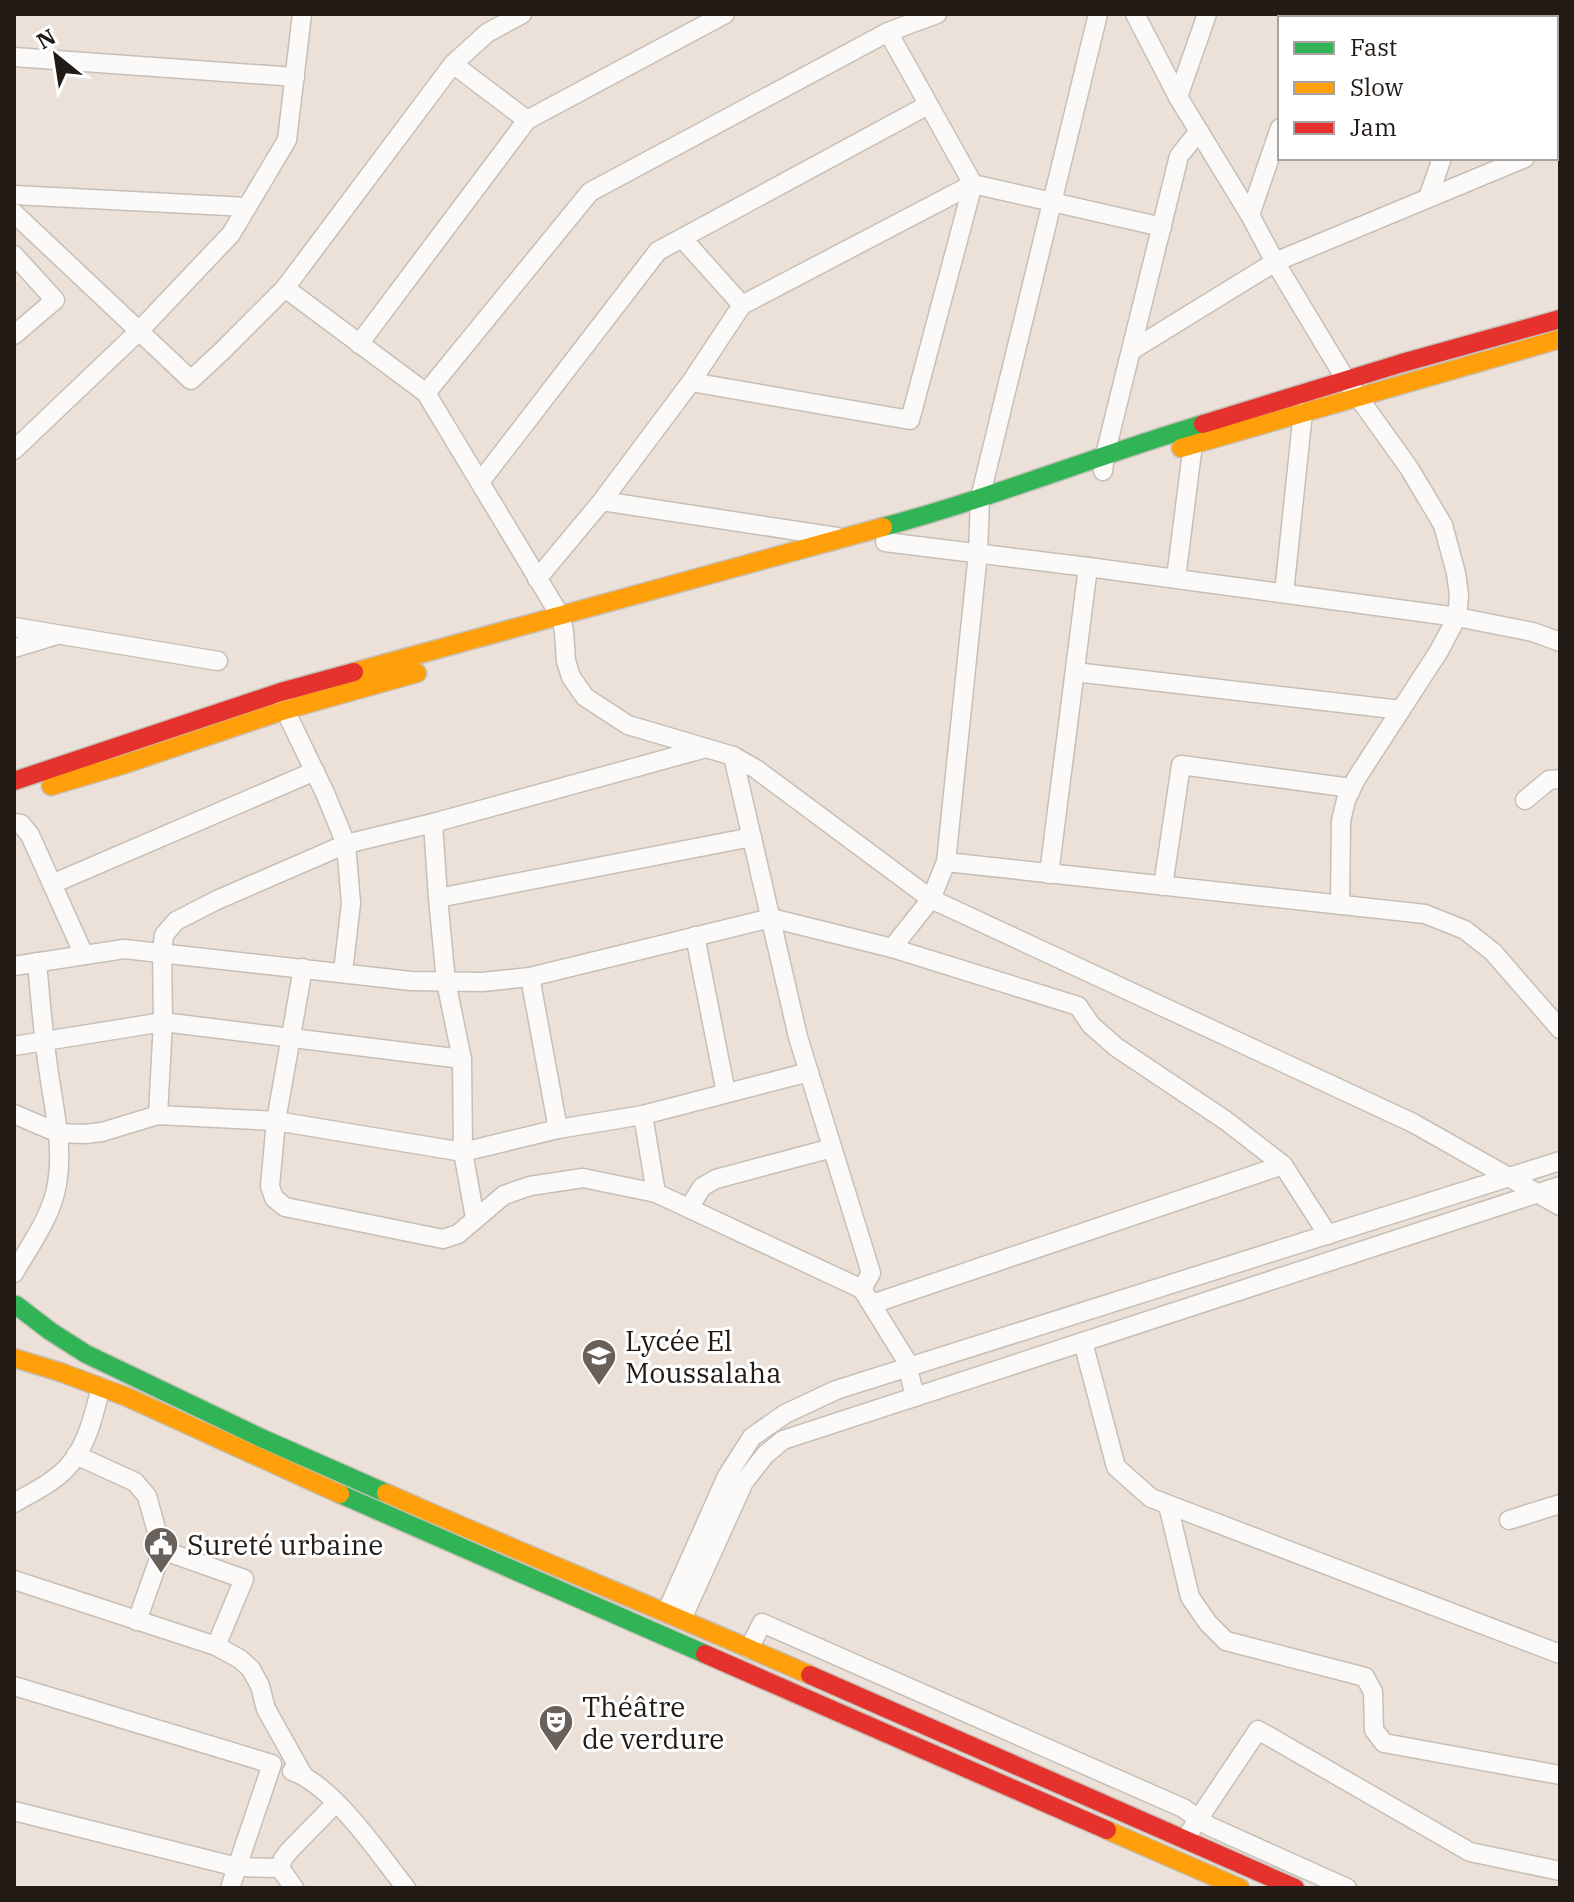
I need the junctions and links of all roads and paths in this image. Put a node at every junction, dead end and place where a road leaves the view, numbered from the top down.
1 (302, 14) edge
2 (522, 14) edge
3 (725, 14) edge
4 (937, 14) edge
5 (1098, 14) edge
6 (1135, 14) edge
7 (1207, 14) edge
8 (494, 22) edge
9 (888, 32) junction
10 (14, 57) edge
11 (453, 64) junction
12 (295, 77) junction
13 (1178, 97) junction
14 (928, 105) junction
15 (527, 120) junction
16 (1199, 131) junction
17 (1278, 134) edge
18 (1441, 160) edge
19 (1520, 160) edge
20 (973, 184) junction
21 (14, 195) edge
22 (1428, 198) junction
23 (1053, 202) junction
24 (247, 207) junction
25 (14, 213) edge
26 (1250, 215) junction
27 (1162, 227) junction
28 (682, 238) junction
29 (16, 262) edge
30 (1275, 262) junction
31 (285, 288) junction
32 (742, 305) junction
33 (1560, 319) edge
34 (139, 331) junction
35 (14, 335) edge
36 (1560, 339) edge
37 (359, 344) junction
38 (1132, 350) junction
39 (1346, 380) junction
40 (691, 382) junction
41 (426, 393) junction
42 (1359, 396) junction
43 (1303, 412) junction
44 (1193, 444) junction
45 (14, 450) edge
46 (1104, 463) junction
47 (480, 482) junction
48 (602, 501) junction
49 (980, 505) junction
50 (844, 538) junction
51 (885, 542) junction
52 (978, 553) junction
53 (1088, 567) junction
54 (1176, 578) junction
55 (537, 579) junction
56 (1284, 593) junction
57 (1457, 617) junction
58 (562, 624) junction
59 (14, 627) edge
60 (60, 635) junction
61 (1560, 642) edge
62 (14, 648) edge
63 (218, 661) dead end
64 (1075, 672) junction
65 (283, 701) junction
66 (1401, 710) junction
67 (706, 748) junction
68 (733, 756) junction
69 (315, 771) junction
70 (1560, 779) edge
71 (14, 781) edge
72 (1351, 788) junction
73 (14, 797) edge
74 (1525, 800) dead end
75 (14, 823) edge
76 (433, 823) junction
77 (752, 837) junction
78 (346, 844) junction
79 (946, 862) junction
80 (1049, 874) junction
81 (52, 884) junction
82 (1163, 886) junction
83 (438, 898) junction
84 (931, 899) junction
85 (1340, 905) junction
86 (771, 918) junction
87 (695, 936) junction
88 (892, 948) junction
89 (162, 952) junction
90 (84, 955) junction
91 (37, 962) junction
92 (14, 966) edge
93 (303, 968) junction
94 (343, 972) junction
95 (530, 977) junction
96 (446, 982) junction
97 (163, 1022) junction
98 (1560, 1029) edge
99 (291, 1038) junction
100 (44, 1042) junction
101 (14, 1046) edge
102 (462, 1059) junction
103 (809, 1072) junction
104 (726, 1093) junction
105 (14, 1114) edge
106 (158, 1115) junction
107 (643, 1115) junction
108 (276, 1121) junction
109 (558, 1129) junction
110 (58, 1133) junction
111 (832, 1148) junction
112 (463, 1152) junction
113 (1560, 1161) edge
114 (1283, 1165) junction
115 (1510, 1177) junction
116 (1560, 1186) edge
117 (656, 1193) junction
118 (1539, 1193) junction
119 (1560, 1206) edge
120 (689, 1208) junction
121 (475, 1218) junction
122 (1328, 1235) junction
123 (14, 1273) edge
124 (867, 1296) junction
125 (15, 1308) edge
126 (1083, 1342) junction
127 (14, 1358) edge
128 (908, 1368) junction
129 (101, 1387) junction
130 (915, 1397) junction
131 (76, 1455) junction
132 (14, 1503) edge
133 (1560, 1504) edge
134 (1168, 1505) junction
135 (1509, 1520) dead end
136 (162, 1550) junction
137 (14, 1580) edge
138 (674, 1616) junction
139 (137, 1621) junction
140 (216, 1646) junction
141 (749, 1649) junction
142 (1560, 1654) edge
143 (14, 1686) edge
144 (272, 1764) junction
145 (303, 1775) junction
146 (1560, 1775) edge
147 (336, 1803) junction
148 (14, 1811) edge
149 (1199, 1818) junction
150 (1185, 1839) junction
151 (237, 1867) junction
152 (280, 1868) junction
153 (1560, 1871) edge
154 (230, 1888) edge
155 (294, 1888) edge
156 (406, 1888) edge
157 (1240, 1888) edge
158 (1295, 1888) edge
159 (1347, 1888) edge

1 - 12 street
2 - 8 street
3 - 15 street
4 - 9 street
5 - 23 street
6 - 13 street
7 - 13 street
8 - 11 street
9 - 14 street
9 - 41 street
10 - 12 street
11 - 15 street
11 - 31 street
12 - 24 street
13 - 16 street
14 - 20 street
14 - 28 street
15 - 37 street
16 - 26 street
16 - 27 street
17 - 26 street
18 - 22 street
19 - 22 street
20 - 23 street
20 - 32 street
20 - 40 street
21 - 24 street
22 - 30 street
23 - 27 street
23 - 49 street
24 - 34 street
25 - 34 street
26 - 30 street
27 - 38 street
28 - 32 street
28 - 47 street
29 - 35 street
30 - 38 street
30 - 39 street
31 - 34 street
31 - 37 street
32 - 40 street
33 - 39 street
34 - 45 street
36 - 42 street
37 - 41 street
38 - 46 street
39 - 42 street
39 - 46 street
40 - 48 street
41 - 47 street
42 - 43 street
42 - 57 street
43 - 44 street
43 - 56 street
44 - 46 street
44 - 54 street
46 - 49 street
47 - 55 street
48 - 50 street
48 - 55 street
49 - 50 street
49 - 51 street
49 - 52 street
50 - 58 street
51 - 52 street
51 - 58 street
52 - 53 street
52 - 79 street
53 - 54 street
53 - 64 street
54 - 56 street
55 - 58 street
56 - 57 street
57 - 61 street
57 - 66 street
58 - 65 street
58 - 67 street
59 - 60 street
60 - 62 street
60 - 63 street
64 - 66 street
64 - 80 street
65 - 69 street
65 - 71 street
65 - 73 street
66 - 72 street
67 - 68 street
67 - 76 street
68 - 77 street
68 - 84 street
69 - 78 street
69 - 81 street
70 - 74 street
72 - 82 street
72 - 85 street
75 - 81 street
76 - 78 street
76 - 83 street
77 - 83 street
77 - 86 street
78 - 89 street
78 - 94 street
79 - 80 street
79 - 84 street
80 - 82 street
81 - 90 street
82 - 85 street
83 - 96 street
84 - 88 street
84 - 115 street
85 - 98 street
86 - 87 street
86 - 88 street
86 - 103 street
87 - 95 street
87 - 104 street
88 - 114 street
89 - 90 street
89 - 93 street
89 - 97 street
90 - 91 street
91 - 92 street
91 - 100 street
93 - 94 street
93 - 99 street
94 - 96 street
95 - 96 street
95 - 109 street
96 - 102 street
97 - 99 street
97 - 100 street
97 - 106 street
99 - 102 street
99 - 108 street
100 - 101 street
100 - 110 street
102 - 112 street
103 - 104 street
103 - 111 street
104 - 107 street
105 - 110 street
106 - 108 street
106 - 110 street
107 - 109 street
107 - 117 street
108 - 112 street
108 - 121 street
109 - 112 street
110 - 123 street
111 - 120 street
111 - 124 street
112 - 121 street
113 - 115 street
114 - 122 street
114 - 124 street
115 - 118 street
115 - 122 street
116 - 118 street
117 - 120 street
117 - 121 street
118 - 119 street
118 - 126 street
120 - 124 street
122 - 128 street
124 - 128 street
125 - 138 street
126 - 130 street
126 - 134 street
127 - 129 street
128 - 130 street
128 - 138 street
129 - 131 street
129 - 157 street
130 - 138 street
131 - 132 street
131 - 136 street
133 - 135 street
134 - 142 street
134 - 146 street
136 - 139 street
136 - 140 street
137 - 139 street
138 - 141 street
139 - 140 street
140 - 145 street
141 - 149 street
141 - 150 street
143 - 144 street
144 - 145 street
144 - 151 street
145 - 147 street
147 - 152 street
147 - 156 street
148 - 151 street
149 - 150 street
149 - 153 street
149 - 159 street
150 - 158 street
151 - 152 street
151 - 154 street
152 - 155 street

